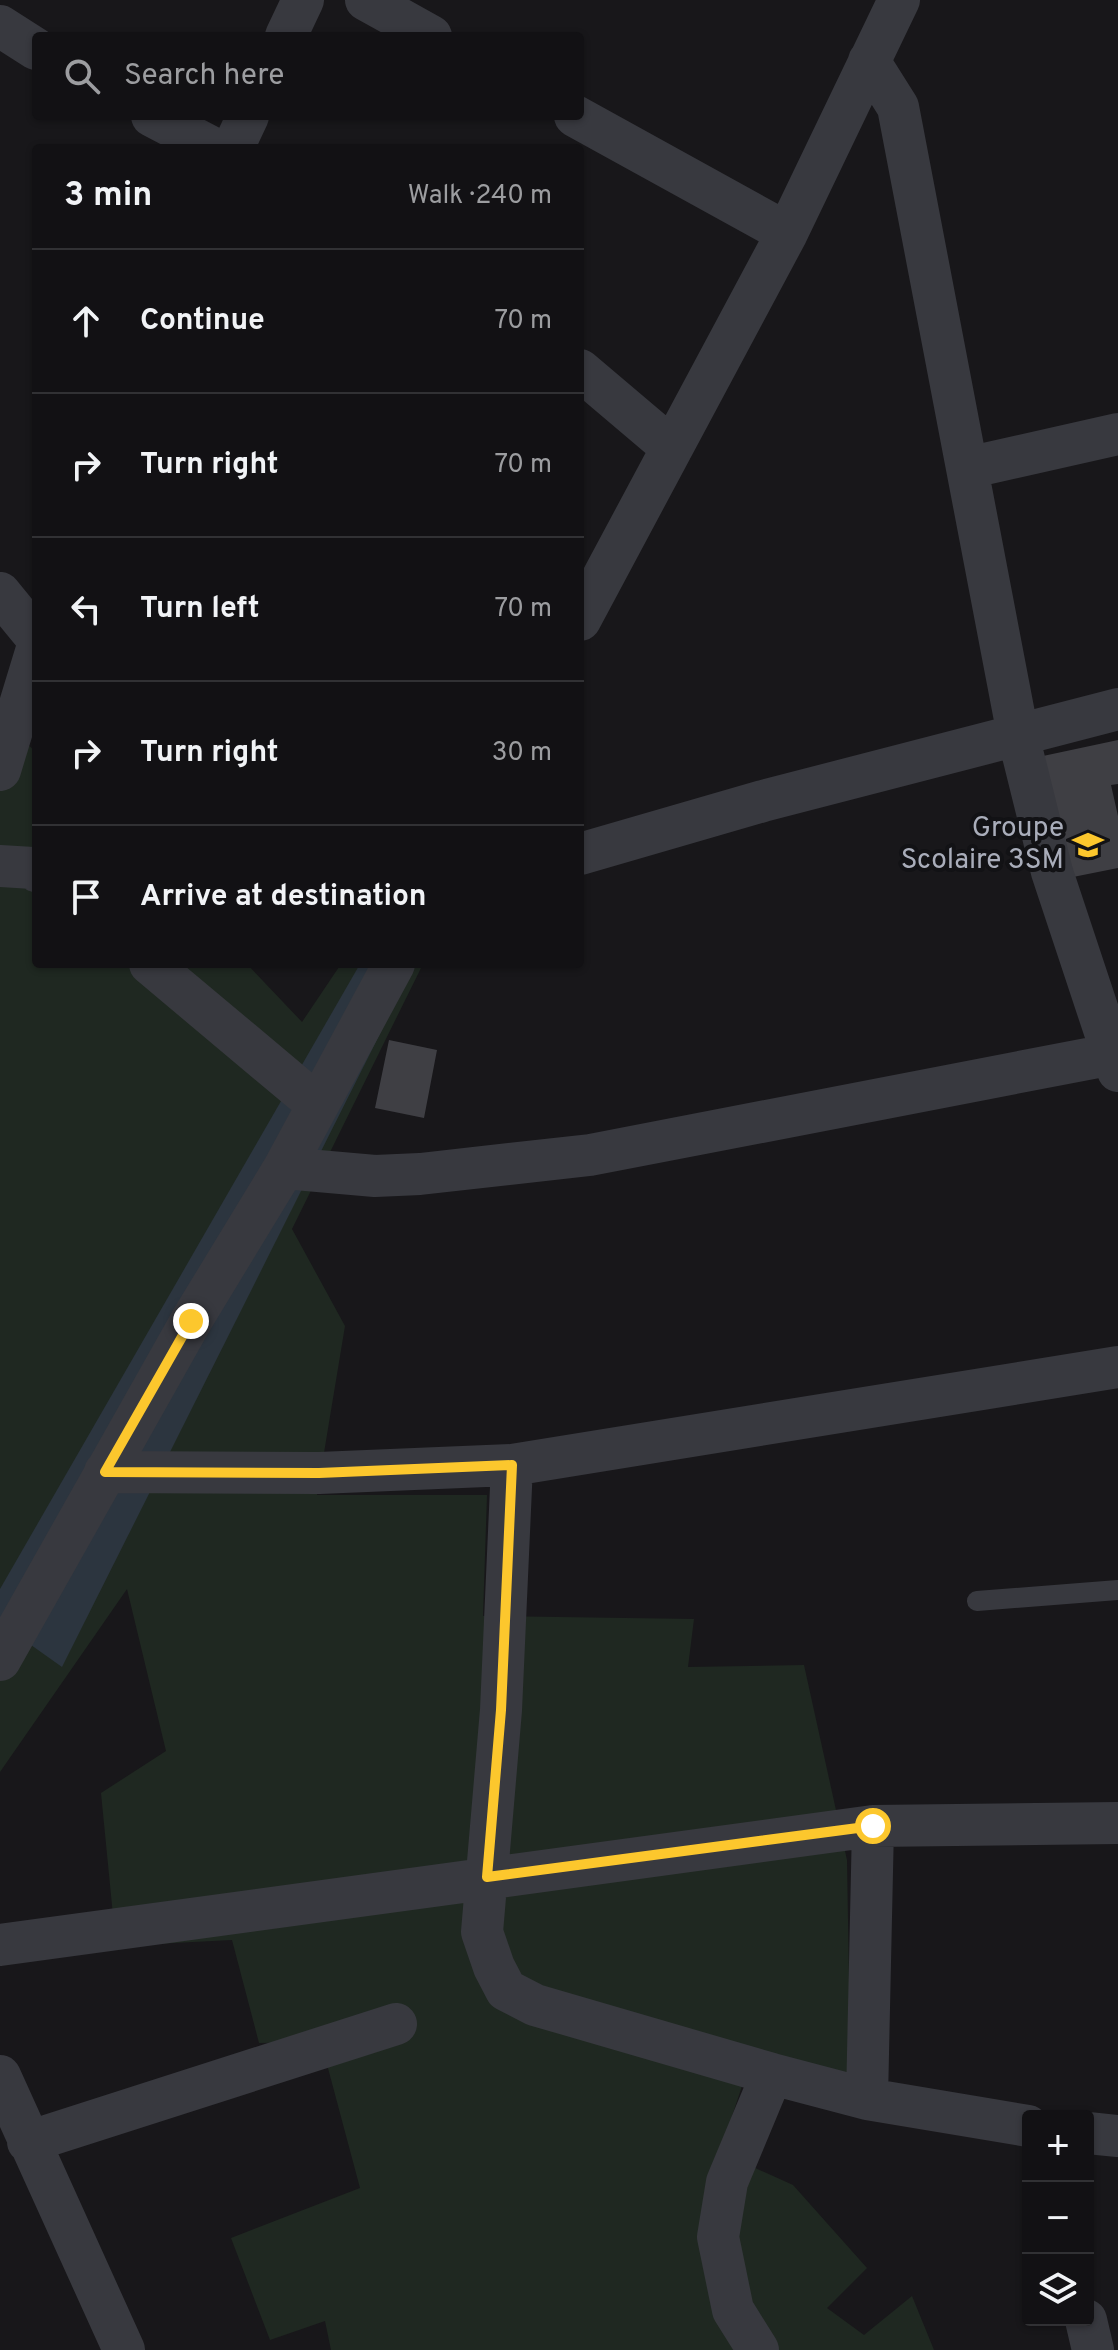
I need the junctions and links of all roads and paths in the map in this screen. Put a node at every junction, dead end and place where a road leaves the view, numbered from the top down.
1 (303, 0) edge
2 (366, 0) edge
3 (899, 0) edge
4 (0, 26) edge
5 (288, 32) edge
6 (424, 32) edge
7 (32, 46) edge
8 (869, 61) junction
9 (160, 120) edge
10 (246, 120) edge
11 (582, 120) edge
12 (205, 144) edge
13 (235, 144) edge
14 (787, 233) junction
15 (584, 373) edge
16 (1118, 434) edge
17 (672, 448) junction
18 (967, 468) junction
19 (0, 593) edge
20 (584, 613) edge
21 (32, 632) edge
22 (32, 665) edge
23 (1118, 709) edge
24 (1018, 735) junction
25 (0, 770) edge
26 (584, 853) edge
27 (0, 866) edge
28 (32, 868) edge
29 (155, 968) edge
30 (392, 968) edge
31 (1116, 1059) edge
32 (318, 1105) junction
33 (284, 1168) junction
34 (1118, 1367) edge
35 (512, 1465) junction
36 (105, 1472) junction
37 (1118, 1590) edge
38 (977, 1601) dead end
39 (0, 1660) edge
40 (1118, 1823) edge
41 (873, 1826) junction
42 (487, 1877) junction
43 (0, 1945) edge
44 (396, 2024) dead end
45 (772, 2074) junction
46 (0, 2076) edge
47 (867, 2099) junction
48 (1022, 2125) edge
49 (1094, 2134) edge
50 (1118, 2136) edge
51 (28, 2142) junction
52 (1087, 2326) edge
53 (124, 2350) edge
54 (758, 2350) edge
55 (1093, 2350) edge

1 - 5 street
2 - 6 street
3 - 8 street
4 - 7 street
8 - 14 street
8 - 18 street
9 - 12 street
10 - 13 street
11 - 14 street
14 - 17 street
15 - 17 street
16 - 18 street
17 - 20 street
18 - 24 street
19 - 21 street
22 - 25 street
23 - 24 street
24 - 26 street
24 - 31 street
27 - 28 street
29 - 32 street
30 - 32 street
31 - 33 street
32 - 33 street
33 - 36 street
34 - 35 street
35 - 36 street
35 - 42 street
36 - 39 street
37 - 38 lane
40 - 41 street
41 - 42 street
41 - 47 street
42 - 43 street
42 - 45 street
44 - 51 street
45 - 47 street
45 - 54 street
46 - 51 street
47 - 48 street
49 - 50 street
51 - 53 street
52 - 55 street

